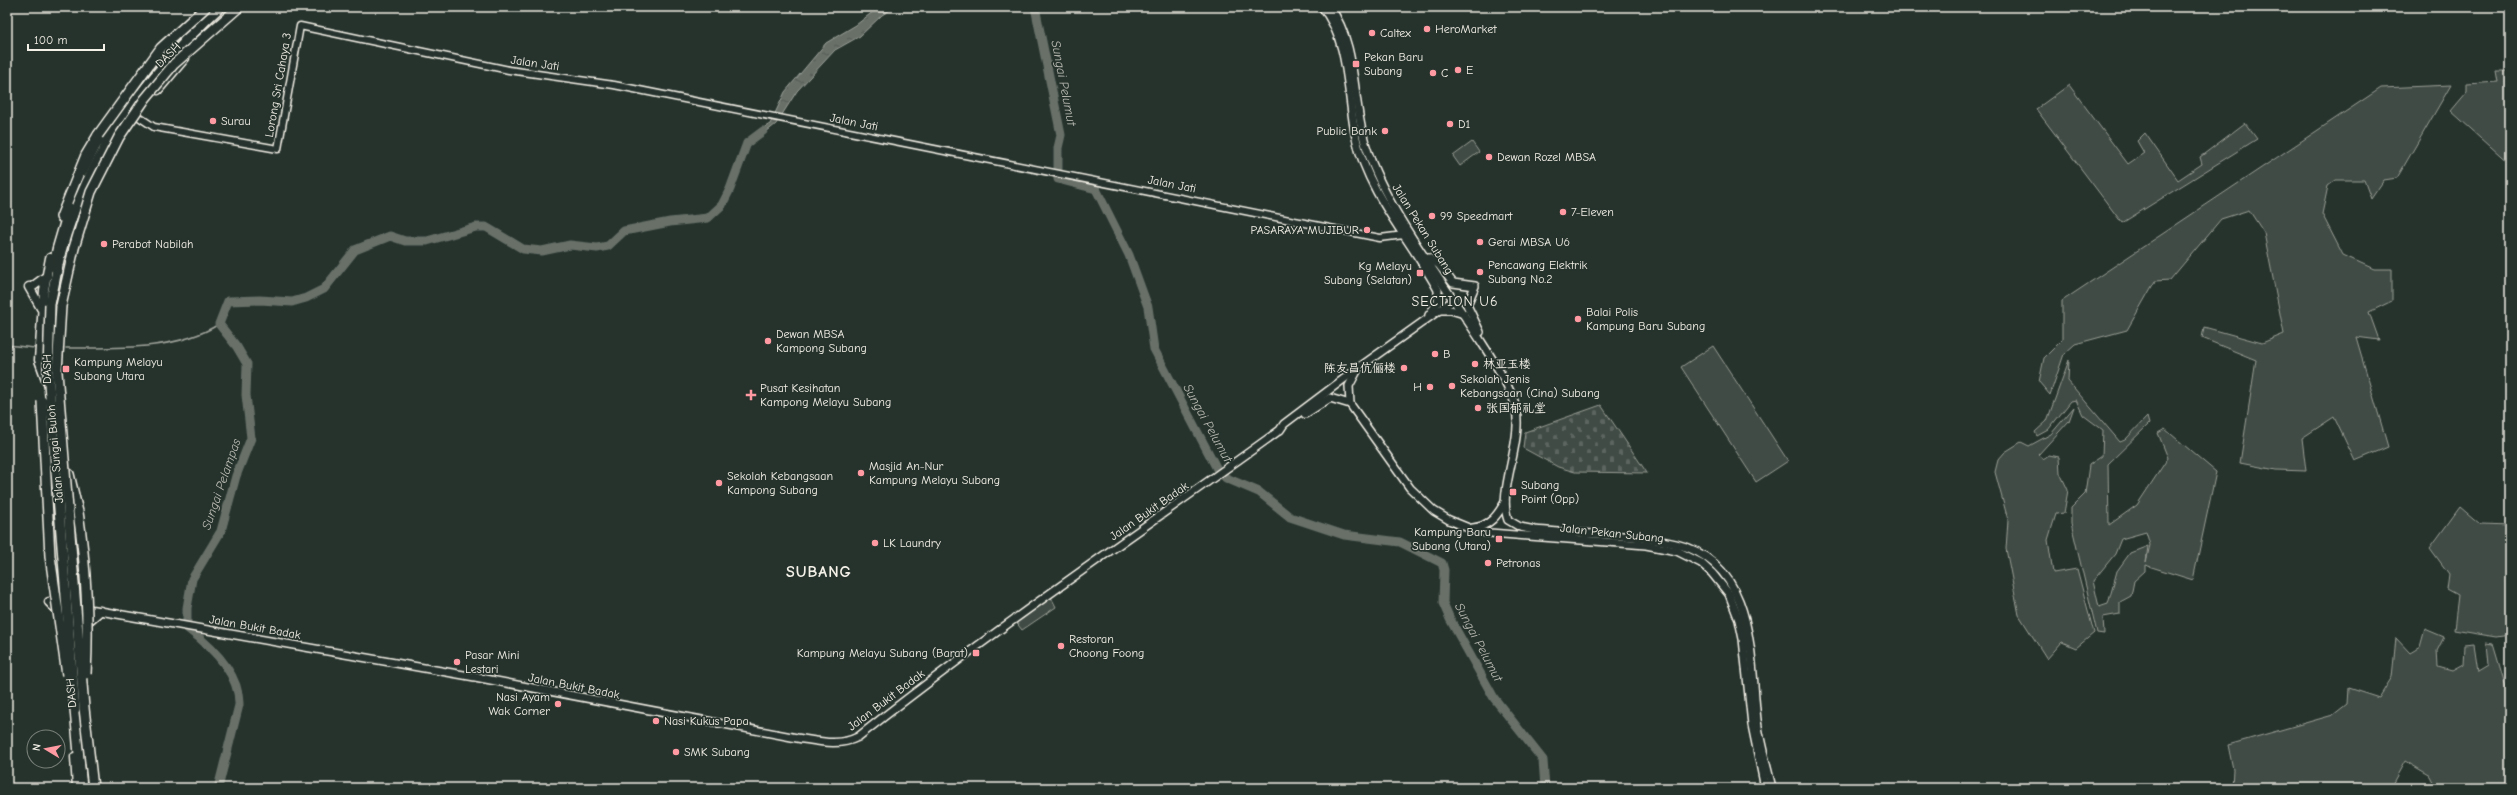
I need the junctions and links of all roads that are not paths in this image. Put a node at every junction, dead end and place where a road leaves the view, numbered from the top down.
1 (201, 7) edge
2 (206, 7) edge
3 (216, 7) edge
4 (220, 7) edge
5 (1322, 7) edge
6 (1330, 7) edge
7 (237, 8) edge
8 (300, 26) joint
9 (184, 40) junction
10 (136, 115) junction
11 (74, 194) junction
12 (61, 217) junction
13 (1398, 225) junction
14 (1404, 235) junction
15 (1388, 238) junction
16 (1425, 255) junction
17 (47, 276) junction
18 (1455, 299) junction
19 (42, 310) junction
20 (1440, 310) junction
21 (1464, 314) junction
22 (1423, 323) junction
23 (1479, 338) junction
24 (1361, 366) junction
25 (47, 383) junction
26 (42, 401) dead end
27 (1350, 404) junction
28 (1280, 430) junction
29 (69, 474) junction
30 (1506, 500) junction
31 (1470, 528) junction
32 (49, 602) dead end
33 (63, 605) junction
34 (81, 608) junction
35 (100, 611) junction
36 (64, 622) junction
37 (82, 630) junction
38 (80, 709) junction
39 (77, 788) edge
40 (82, 788) edge
41 (94, 788) edge
42 (1765, 788) edge
43 (1772, 788) edge

1 - 9 highway
2 - 12 highway, bridge
3 - 9 highway, Jalan Sungai Buloh
4 - 38 highway, DASH, bridge
5 - 13 main road, Jalan Pekan Subang
6 - 16 main road, Jalan Pekan Subang
7 - 10 highway, Jalan Sungai Buloh
7 - 38 highway, DASH, bridge
8 - 10 street, Lorong Sri Cahaya 3
8 - 15 street, Jalan Jati
9 - 11 highway, Jalan Sungai Buloh
10 - 29 highway, Jalan Sungai Buloh
11 - 12 highway
11 - 25 highway, Jalan Sungai Buloh
12 - 17 highway
13 - 14 main road, Jalan Pekan Subang
13 - 15 street
14 - 15 street, Jalan Jati
14 - 22 main road, Jalan Pekan Subang
16 - 18 main road, Jalan Pekan Subang
16 - 23 main road
17 - 19 highway
17 - 19 highway
18 - 20 main road, Jalan Bukit Badak
18 - 21 main road, Jalan Pekan Subang
19 - 25 highway
20 - 21 main road
20 - 22 main road, Jalan Bukit Badak
21 - 23 main road, Jalan Pekan Subang
22 - 24 main road, Jalan Bukit Badak
23 - 30 main road, Jalan Pekan Subang
24 - 27 main road
24 - 28 main road, Jalan Bukit Badak
25 - 33 highway, Jalan Sungai Buloh
26 - 38 highway, bridge
27 - 28 main road
27 - 31 main road, Jalan Pekan Subang
28 - 35 main road, Jalan Bukit Badak
29 - 34 highway, Jalan Sungai Buloh
29 - 38 highway, bridge
30 - 31 main road, Jalan Pekan Subang
30 - 43 main road, Jalan Pekan Subang
31 - 42 main road, Jalan Pekan Subang
32 - 36 highway
33 - 34 main road, Jalan Bukit Badak
33 - 36 highway, Jalan Sungai Buloh
34 - 35 main road, Jalan Bukit Badak
34 - 37 highway, Jalan Sungai Buloh
35 - 37 highway
36 - 39 highway, Jalan Sungai Buloh
37 - 41 highway, Jalan Sungai Buloh
38 - 40 highway, DASH
38 - 41 highway, DASH, bridge

